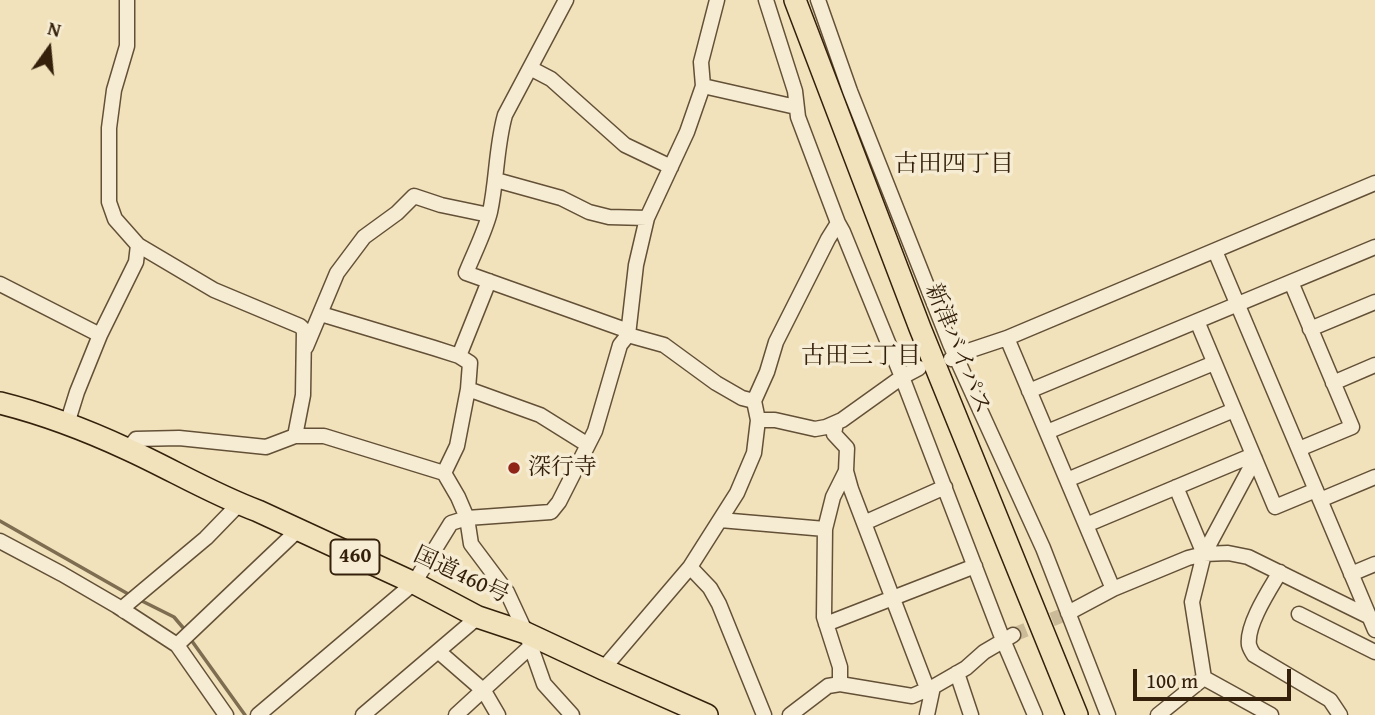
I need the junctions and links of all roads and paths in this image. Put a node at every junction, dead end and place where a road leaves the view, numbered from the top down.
1 (127, 0) edge
2 (566, 0) edge
3 (718, 0) edge
4 (766, 0) edge
5 (795, 0) edge
6 (818, 0) edge
7 (530, 68) junction
8 (703, 86) junction
9 (796, 107) junction
10 (671, 167) junction
11 (496, 180) junction
12 (1375, 183) edge
13 (489, 215) junction
14 (648, 218) junction
15 (838, 223) junction
16 (138, 245) junction
17 (1375, 247) edge
18 (1215, 251) junction
19 (489, 281) junction
20 (1291, 282) junction
21 (0, 284) edge
22 (1375, 302) edge
23 (1238, 304) junction
24 (321, 314) junction
25 (1197, 321) junction
26 (1310, 329) junction
27 (100, 335) junction
28 (628, 335) junction
29 (1007, 338) junction
30 (305, 351) junction
31 (459, 356) junction
32 (953, 357) junction
33 (1214, 363) junction
34 (1375, 366) edge
35 (919, 368) dead end
36 (902, 377) junction
37 (1333, 383) junction
38 (468, 388) junction
39 (1029, 391) junction
40 (754, 401) junction
41 (0, 403) edge
42 (1234, 410) junction
43 (758, 420) junction
44 (836, 423) junction
45 (67, 424) junction
46 (1047, 432) junction
47 (295, 436) junction
48 (588, 445) junction
49 (128, 449) junction
50 (1299, 449) junction
51 (1254, 457) junction
52 (846, 471) junction
53 (444, 473) junction
54 (1375, 477) edge
55 (1067, 480) junction
56 (945, 487) junction
57 (1176, 487) junction
58 (1318, 495) junction
59 (239, 505) junction
60 (467, 517) junction
61 (720, 520) junction
62 (864, 523) junction
63 (1086, 525) junction
64 (825, 528) junction
65 (298, 530) junction
66 (0, 541) edge
67 (1204, 554) junction
68 (1375, 564) edge
69 (975, 566) junction
70 (690, 567) junction
71 (1280, 572) junction
72 (1351, 574) junction
73 (414, 583) junction
74 (1113, 589) junction
75 (893, 597) junction
76 (124, 611) junction
77 (1068, 613) junction
78 (1298, 614) dead end
79 (478, 617) junction
80 (1373, 622) edge
81 (826, 624) junction
82 (1008, 637) junction
83 (528, 640) junction
84 (177, 645) junction
85 (438, 651) junction
86 (1375, 652) edge
87 (603, 669) junction
88 (957, 673) junction
89 (1204, 678) junction
90 (840, 684) junction
91 (930, 688) junction
92 (484, 691) junction
93 (226, 715) edge
94 (258, 715) edge
95 (363, 715) edge
96 (456, 715) edge
97 (498, 715) edge
98 (572, 715) edge
99 (708, 715) edge
100 (764, 715) edge
101 (790, 715) edge
102 (927, 715) edge
103 (971, 715) edge
104 (1035, 715) edge
105 (1077, 715) edge
106 (1108, 715) edge
107 (1158, 715) edge
108 (1270, 715) edge
109 (1340, 715) edge

1 - 16 street
2 - 7 street
3 - 8 street
4 - 9 street
5 - 105 highway, 新津バイパス
6 - 32 street
7 - 10 street
7 - 11 street
8 - 9 street
8 - 10 street
9 - 15 street
10 - 14 street
11 - 13 street
11 - 14 street
12 - 18 street
13 - 19 street
13 - 24 street
14 - 28 street
15 - 36 street
15 - 40 street
16 - 27 street
16 - 30 street
17 - 20 street
18 - 23 street
18 - 29 street
19 - 28 street
19 - 31 street
20 - 23 street
20 - 26 street
21 - 27 street
22 - 26 street
23 - 25 street
23 - 50 street
24 - 30 street
24 - 31 street
25 - 33 street
25 - 39 street
26 - 37 street
27 - 45 street
28 - 40 street
28 - 48 street
29 - 32 street
29 - 39 street
30 - 47 street
31 - 38 street
32 - 77 street
33 - 42 street
33 - 46 street
34 - 37 street
35 - 36 street
36 - 44 street
36 - 56 street
37 - 50 street
38 - 48 street
38 - 53 street
39 - 46 street
40 - 43 street
41 - 45 highway, 国道460号 / 460
42 - 51 street
42 - 55 street
43 - 44 street
43 - 61 street
44 - 52 street
45 - 49 highway, 国道460号 / 460
46 - 55 street
47 - 49 street
47 - 53 street
48 - 60 street
49 - 59 highway, 国道460号 / 460
50 - 58 street
51 - 57 street
51 - 58 street
51 - 67 street
52 - 62 street
52 - 64 street
53 - 60 street
54 - 58 street
55 - 63 street
56 - 62 street
56 - 69 street
57 - 63 street
57 - 67 street
58 - 72 street
59 - 65 highway, 国道460号 / 460
59 - 76 street
60 - 73 street
60 - 83 street
61 - 64 street
61 - 70 street
62 - 75 street
63 - 74 street
64 - 81 street
65 - 73 highway, 国道460号 / 460
65 - 84 street
66 - 76 street
67 - 71 street
67 - 74 street
67 - 89 street
68 - 72 street
69 - 75 street
69 - 82 street
70 - 87 street
70 - 100 street
71 - 80 street
71 - 109 street
72 - 80 street
73 - 79 highway, 国道460号 / 460
73 - 94 street
74 - 77 street
75 - 81 street
75 - 91 street
76 - 84 street
77 - 106 street
78 - 86 street
79 - 83 highway, 国道460号 / 460
79 - 85 street
81 - 90 street
82 - 88 street
82 - 104 street
83 - 87 highway, 国道460号 / 460
83 - 92 street
83 - 98 street
84 - 93 street
85 - 92 street
85 - 95 street
87 - 99 highway, 国道460号 / 460
88 - 91 street
88 - 103 street
89 - 107 street
89 - 108 street
90 - 91 street
90 - 101 street
91 - 102 street
92 - 96 street
92 - 97 street

